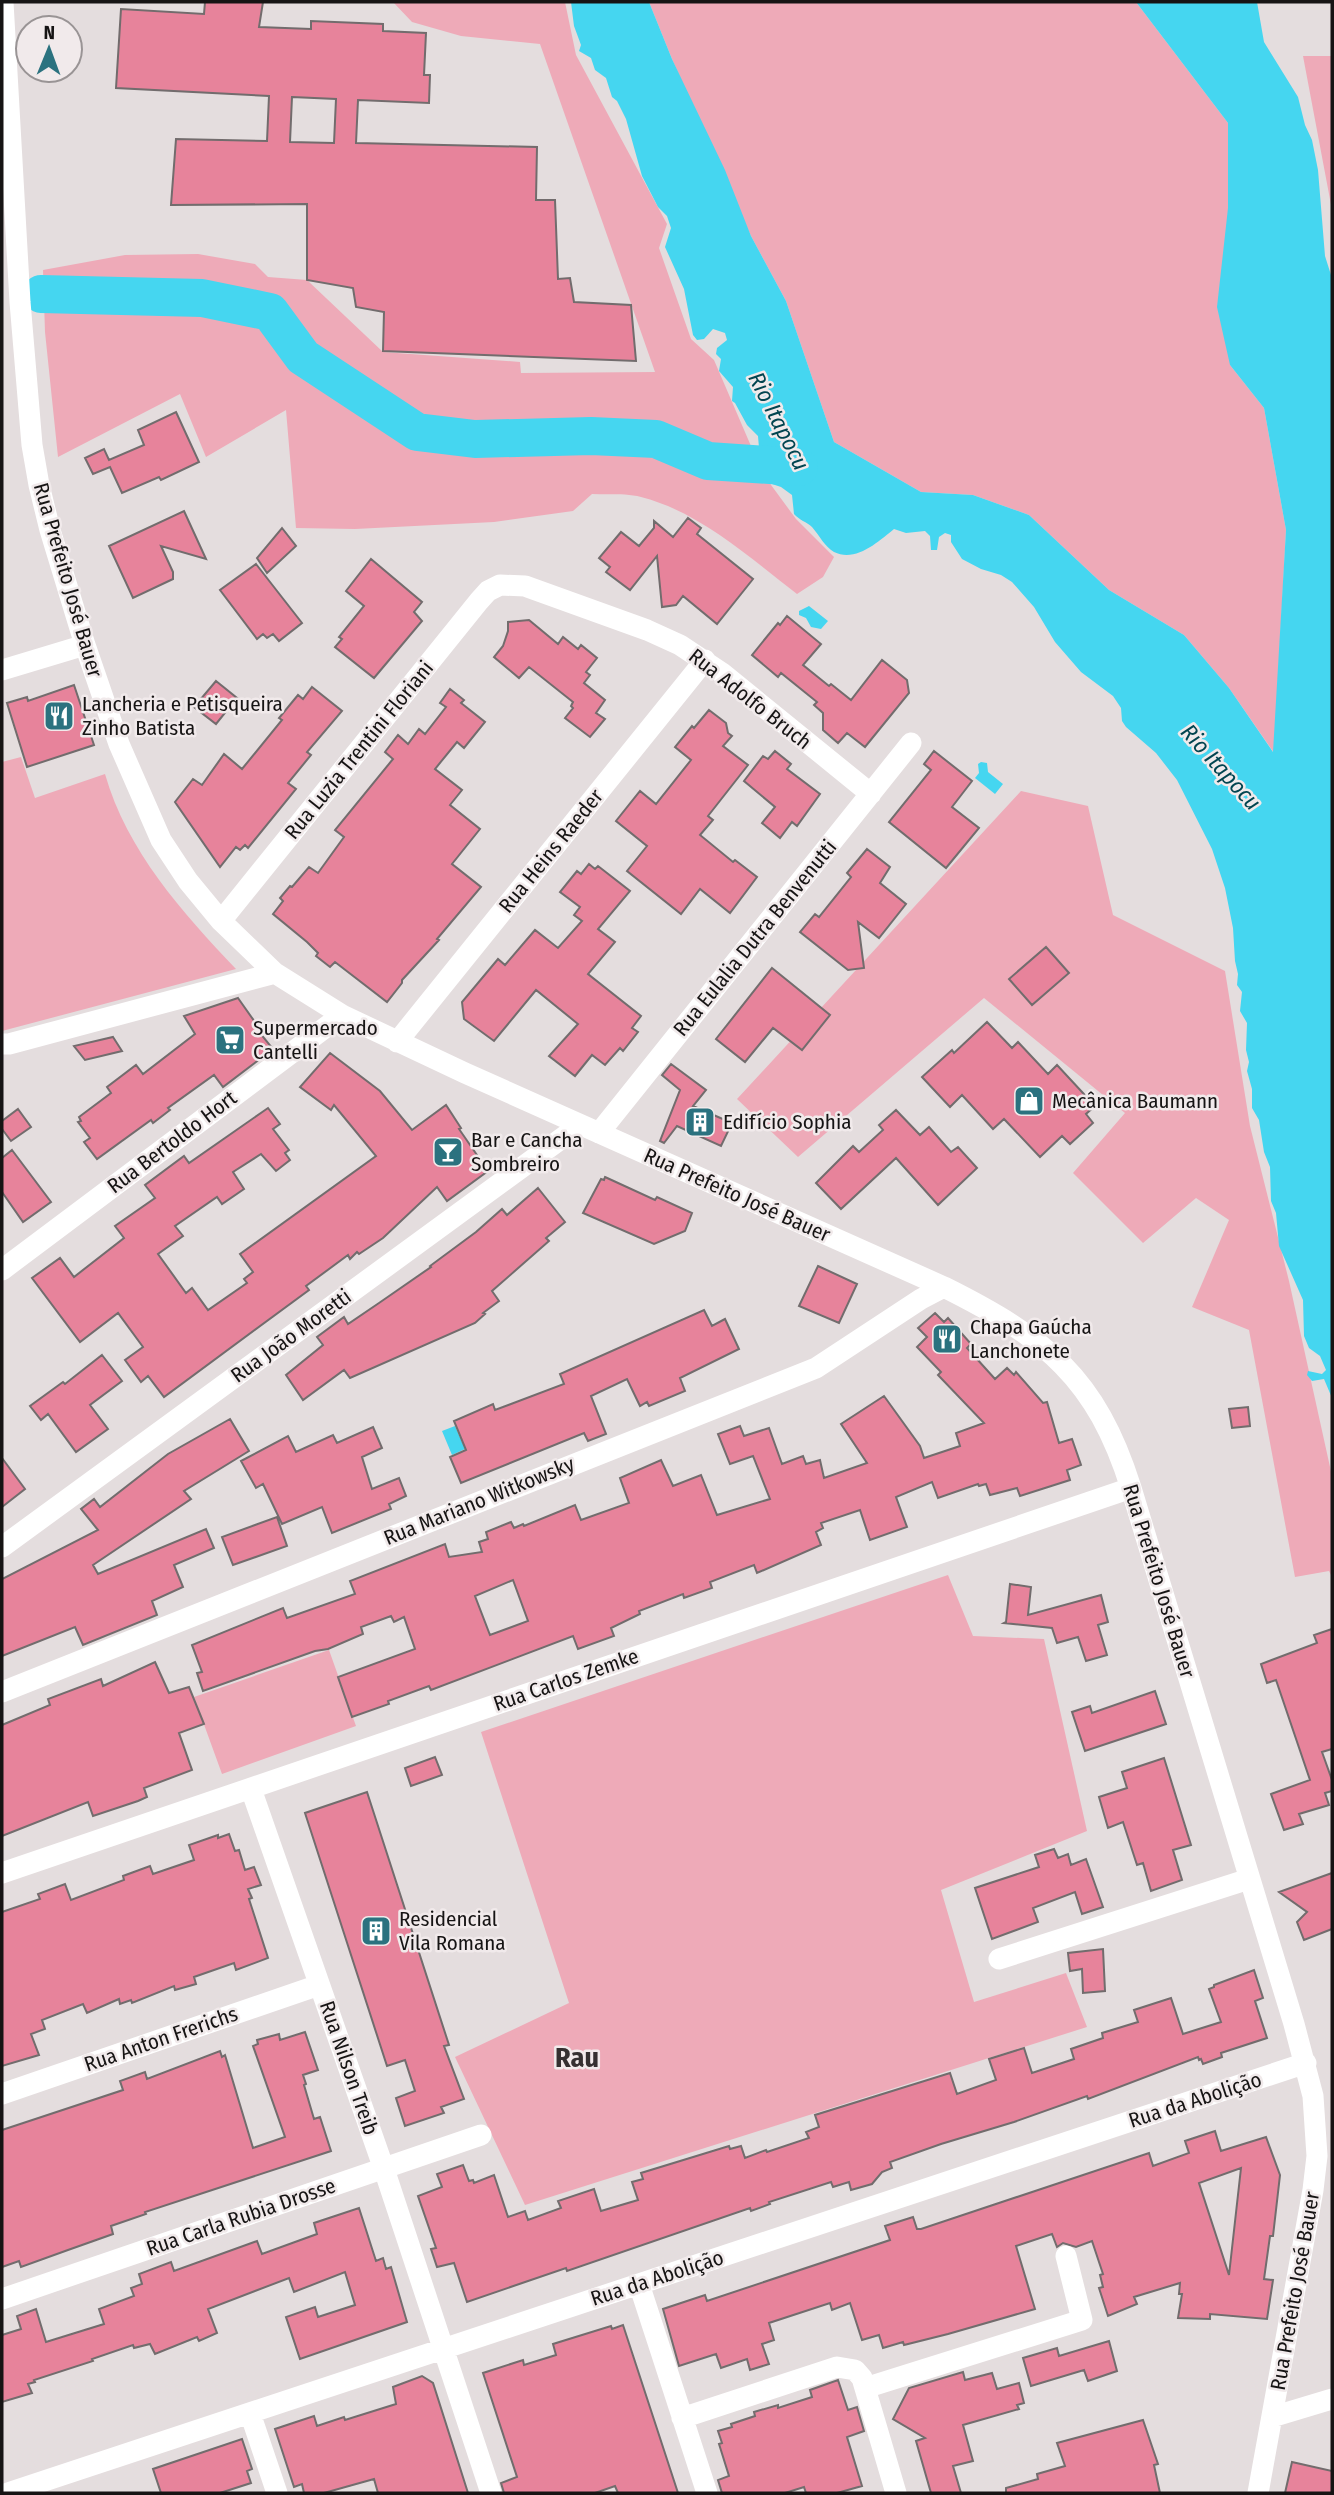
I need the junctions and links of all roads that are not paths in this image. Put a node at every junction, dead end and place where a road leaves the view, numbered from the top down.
1 (3, 2) edge
2 (500, 585) joint
3 (85, 645) junction
4 (705, 660) junction
5 (2, 670) edge
6 (911, 743) dead end
7 (871, 794) junction
8 (221, 920) junction
9 (275, 973) junction
10 (342, 1015) junction
11 (397, 1042) junction
12 (2, 1044) edge
13 (590, 1129) junction
14 (2, 1270) edge
15 (944, 1287) junction
16 (1131, 1488) junction
17 (2, 1547) edge
18 (2, 1692) edge
19 (251, 1789) junction
20 (2, 1873) edge
21 (1249, 1879) junction
22 (999, 1959) dead end
23 (319, 1985) junction
24 (1306, 2063) junction
25 (2, 2094) edge
26 (481, 2135) dead end
27 (384, 2169) junction
28 (1066, 2256) dead end
29 (639, 2284) junction
30 (2, 2299) edge
31 (443, 2349) junction
32 (865, 2388) junction
33 (1332, 2399) edge
34 (250, 2413) junction
35 (682, 2417) junction
36 (1272, 2417) junction
37 (68, 2484) edge
38 (8, 2493) edge
39 (278, 2493) edge
40 (491, 2493) edge
41 (707, 2493) edge
42 (896, 2493) edge
43 (1258, 2493) edge

1 - 3 street, Rua Prefeito José Bauer
2 - 4 street, Rua Adolfo Bruch
2 - 8 street, Rua Luzia Trentini Floriani
3 - 5 street
3 - 8 street, Rua Prefeito José Bauer
4 - 7 street, Rua Adolfo Bruch
4 - 11 street, Rua Heins Raeder
6 - 7 street, Rua Eulalia Dutra Benvenutti
7 - 13 street, Rua Eulalia Dutra Benvenutti
8 - 9 street, Rua Prefeito José Bauer
9 - 10 street, Rua Prefeito José Bauer
9 - 12 street
10 - 11 street, Rua Prefeito José Bauer
10 - 14 street, Rua Bertoldo Hort
11 - 13 street, Rua Prefeito José Bauer
13 - 15 street, Rua Prefeito José Bauer
13 - 17 street, Rua João Moretti
15 - 16 street, Rua Prefeito José Bauer
15 - 18 street, Rua Mariano Witkowsky
16 - 19 street, Rua Carlos Zemke
16 - 21 street, Rua Prefeito José Bauer
19 - 20 street, Rua Carlos Zemke
19 - 23 street, Rua Nilson Treib
21 - 22 street
21 - 24 street, Rua Prefeito José Bauer
23 - 25 street, Rua Anton Frerichs
23 - 27 street, Rua Nilson Treib
24 - 29 street, Rua da Abolição
24 - 36 street, Rua Prefeito José Bauer
26 - 27 street, Rua Carla Rubia Drosse
27 - 30 street, Rua Carla Rubia Drosse
27 - 31 street, Rua Nilson Treib
28 - 32 street
29 - 31 street, Rua da Abolição
29 - 35 street
31 - 34 street, Rua da Abolição
31 - 40 street, Rua Nilson Treib
32 - 35 street
32 - 42 street
33 - 36 street
34 - 37 street, Rua da Abolição
34 - 39 street
35 - 41 street
36 - 43 street, Rua Prefeito José Bauer
37 - 38 street, Rua da Abolição

